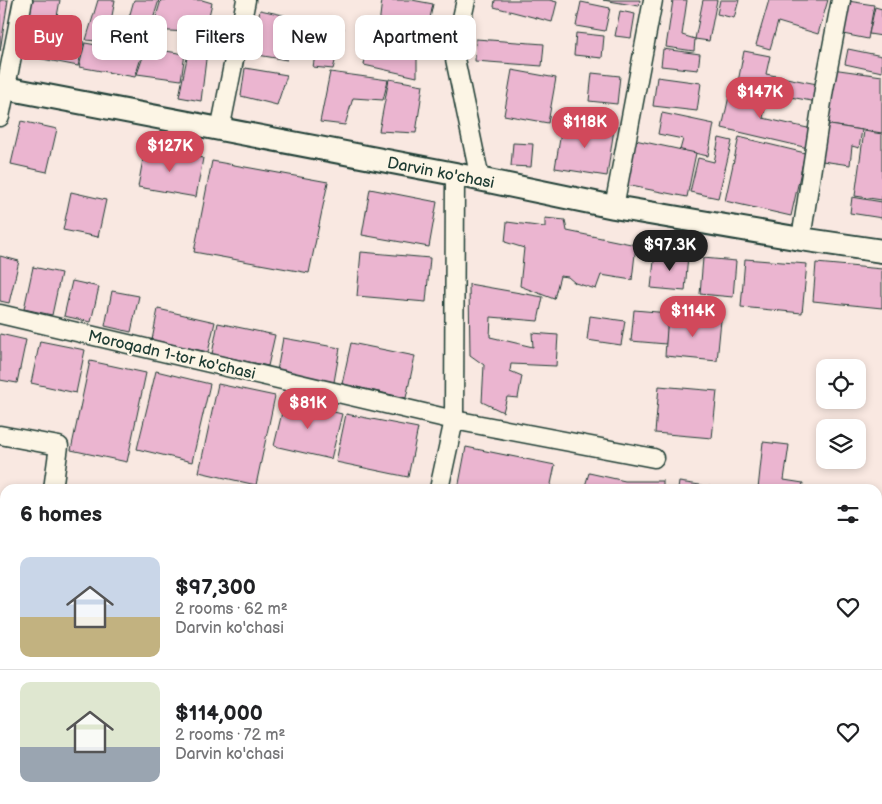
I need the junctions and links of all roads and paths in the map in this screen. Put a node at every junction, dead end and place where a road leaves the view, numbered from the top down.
1 (23, 0) edge
2 (246, 0) edge
3 (466, 0) edge
4 (653, 0) edge
5 (841, 0) edge
6 (3, 88) edge
7 (0, 117) edge
8 (220, 130) junction
9 (455, 174) junction
10 (480, 179) junction
11 (614, 206) junction
12 (801, 239) junction
13 (882, 251) edge
14 (0, 314) edge
15 (454, 420) junction
16 (0, 435) edge
17 (654, 458) dead end
18 (54, 484) edge
19 (440, 484) edge

1 - 6 street
2 - 8 street
3 - 10 street
4 - 11 street
5 - 12 street
6 - 7 street
6 - 8 street, Darvin ko'chasi
8 - 9 street, Darvin ko'chasi
9 - 10 street, Darvin ko'chasi
9 - 15 street
10 - 11 street, Darvin ko'chasi
11 - 12 street, Darvin ko'chasi
12 - 13 street, Darvin ko'chasi
14 - 15 street, Morоqadn 1-tor ko'chasi
15 - 17 street, Morоqadn 1-tor ko'chasi
15 - 19 street
16 - 18 street

